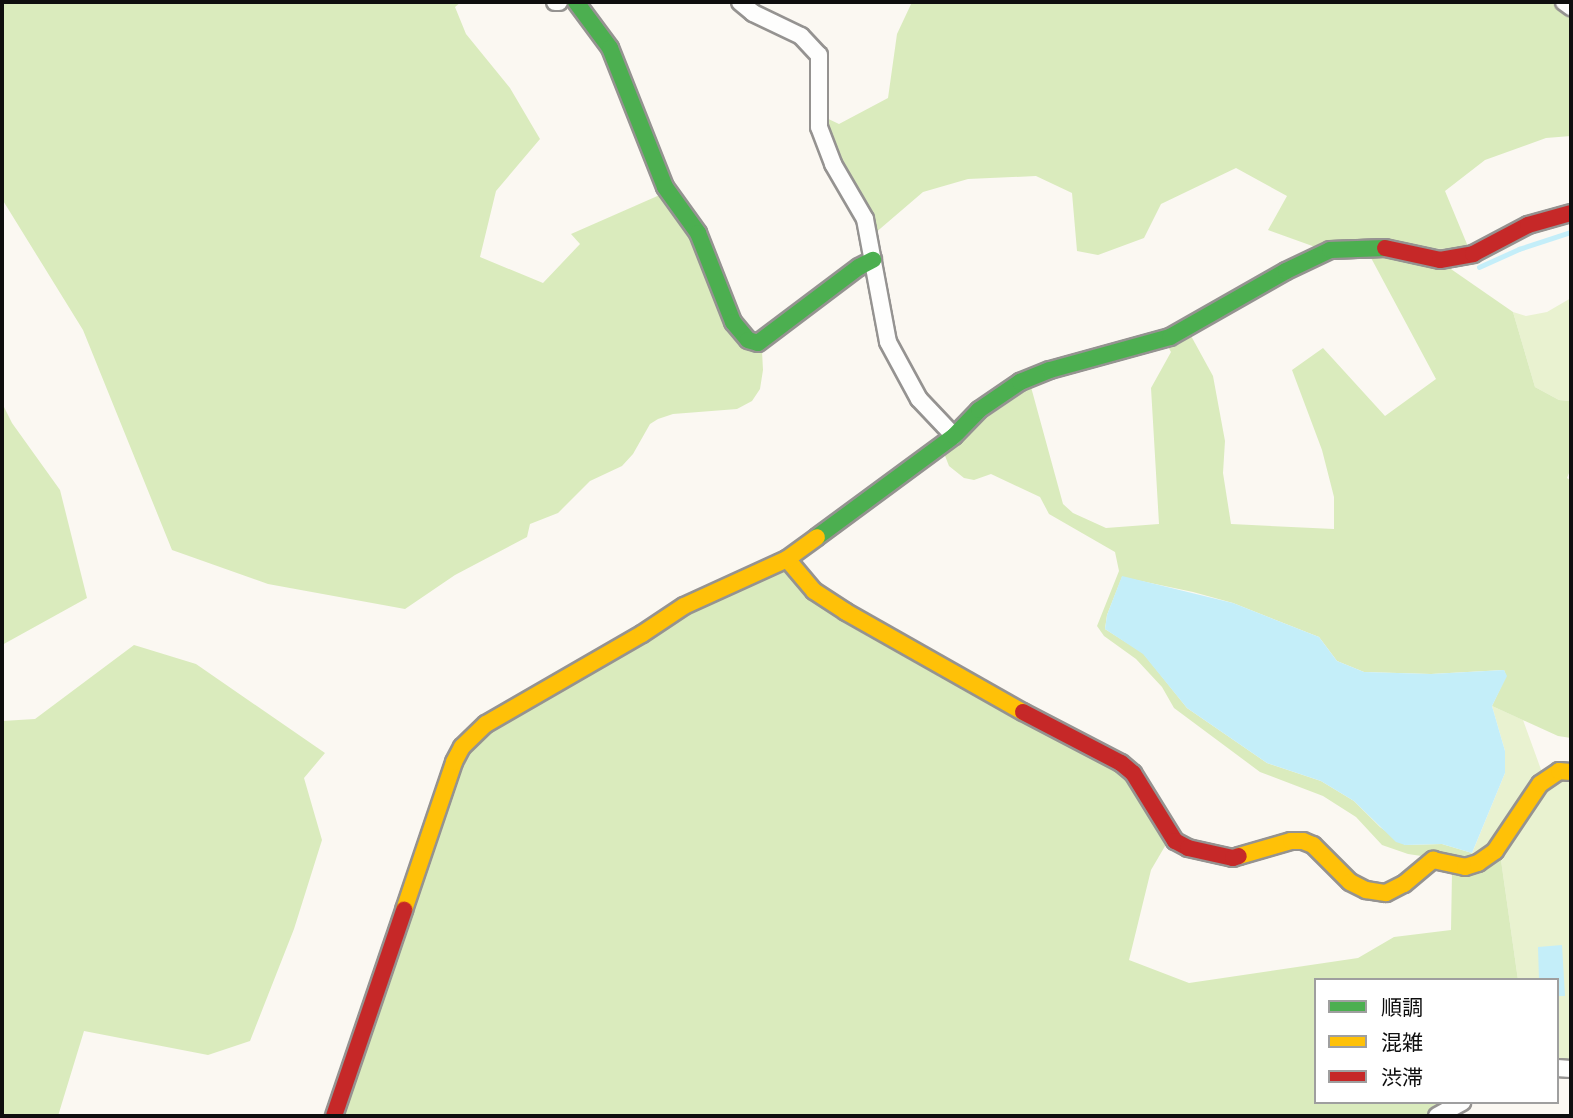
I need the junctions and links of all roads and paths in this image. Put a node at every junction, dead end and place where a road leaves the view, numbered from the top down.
1 (576, 2) edge
2 (740, 2) edge
3 (1564, 2) edge
4 (1571, 7) edge
5 (1571, 213) edge
6 (873, 260) junction
7 (954, 436) junction
8 (788, 559) junction
9 (1571, 772) edge
10 (1458, 1104) edge
11 (334, 1116) edge
12 (1437, 1116) edge

1 - 6 street
2 - 6 street
3 - 4 street
5 - 7 street
6 - 7 street
7 - 8 street
8 - 9 street
8 - 11 street
10 - 12 street

